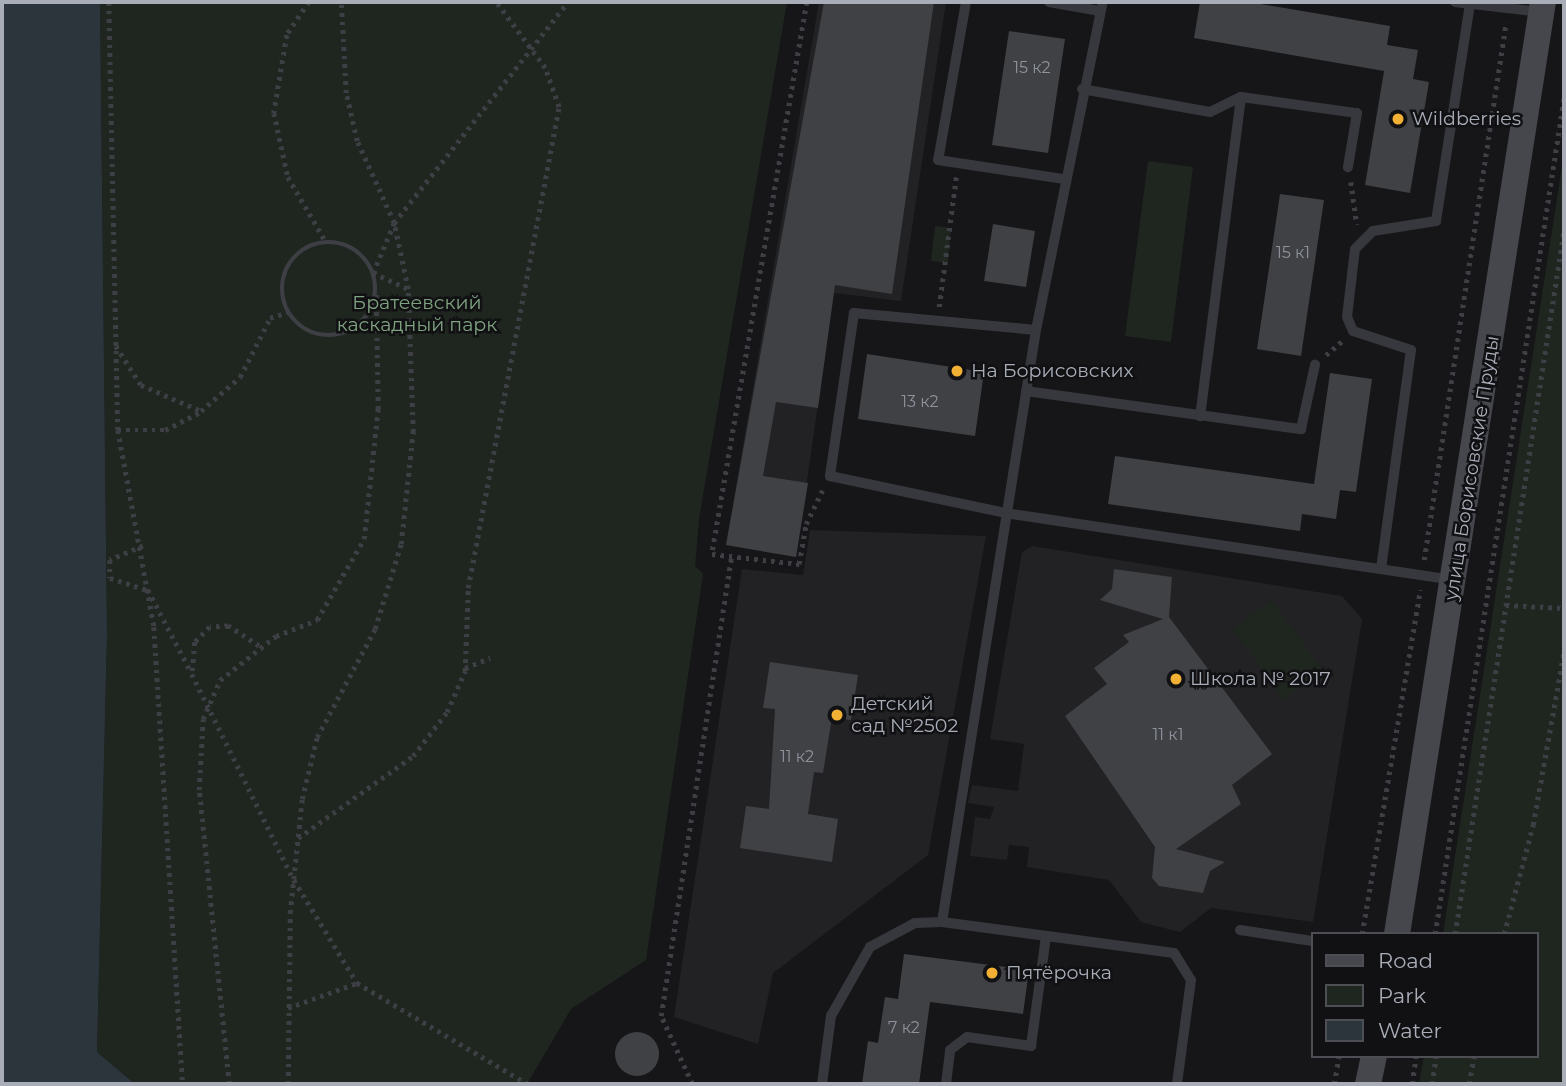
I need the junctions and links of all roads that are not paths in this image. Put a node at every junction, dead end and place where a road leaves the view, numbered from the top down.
1 (966, 2) edge
2 (1049, 2) edge
3 (1455, 2) edge
4 (1470, 4) junction
5 (1101, 6) edge
6 (1543, 7) edge
7 (1082, 89) junction
8 (1241, 97) junction
9 (1348, 167) road end
10 (1063, 179) junction
11 (1036, 330) junction
12 (1315, 365) road end
13 (1026, 391) junction
14 (1200, 416) junction
15 (1005, 513) junction
16 (1381, 569) junction
17 (1455, 581) junction
18 (942, 922) junction
19 (1240, 930) dead end
20 (1397, 932) edge
21 (1046, 936) junction
22 (1310, 942) edge
23 (1374, 1058) edge
24 (822, 1084) edge
25 (946, 1084) edge
26 (1177, 1084) edge
27 (1368, 1084) edge

1 - 10 lane
2 - 5 lane
3 - 4 lane
4 - 6 lane
4 - 16 lane
5 - 7 lane
6 - 17 main road, улица Борисовские Пруды
7 - 8 lane
7 - 10 lane
8 - 9 lane
8 - 14 lane
10 - 11 lane
11 - 13 lane
11 - 15 lane
12 - 14 lane
13 - 14 lane
13 - 15 lane
15 - 16 lane
15 - 18 lane
16 - 17 lane
17 - 20 main road, улица Борисовские Пруды
18 - 21 lane
18 - 24 lane
19 - 22 lane
21 - 25 lane
21 - 26 lane
23 - 27 main road

